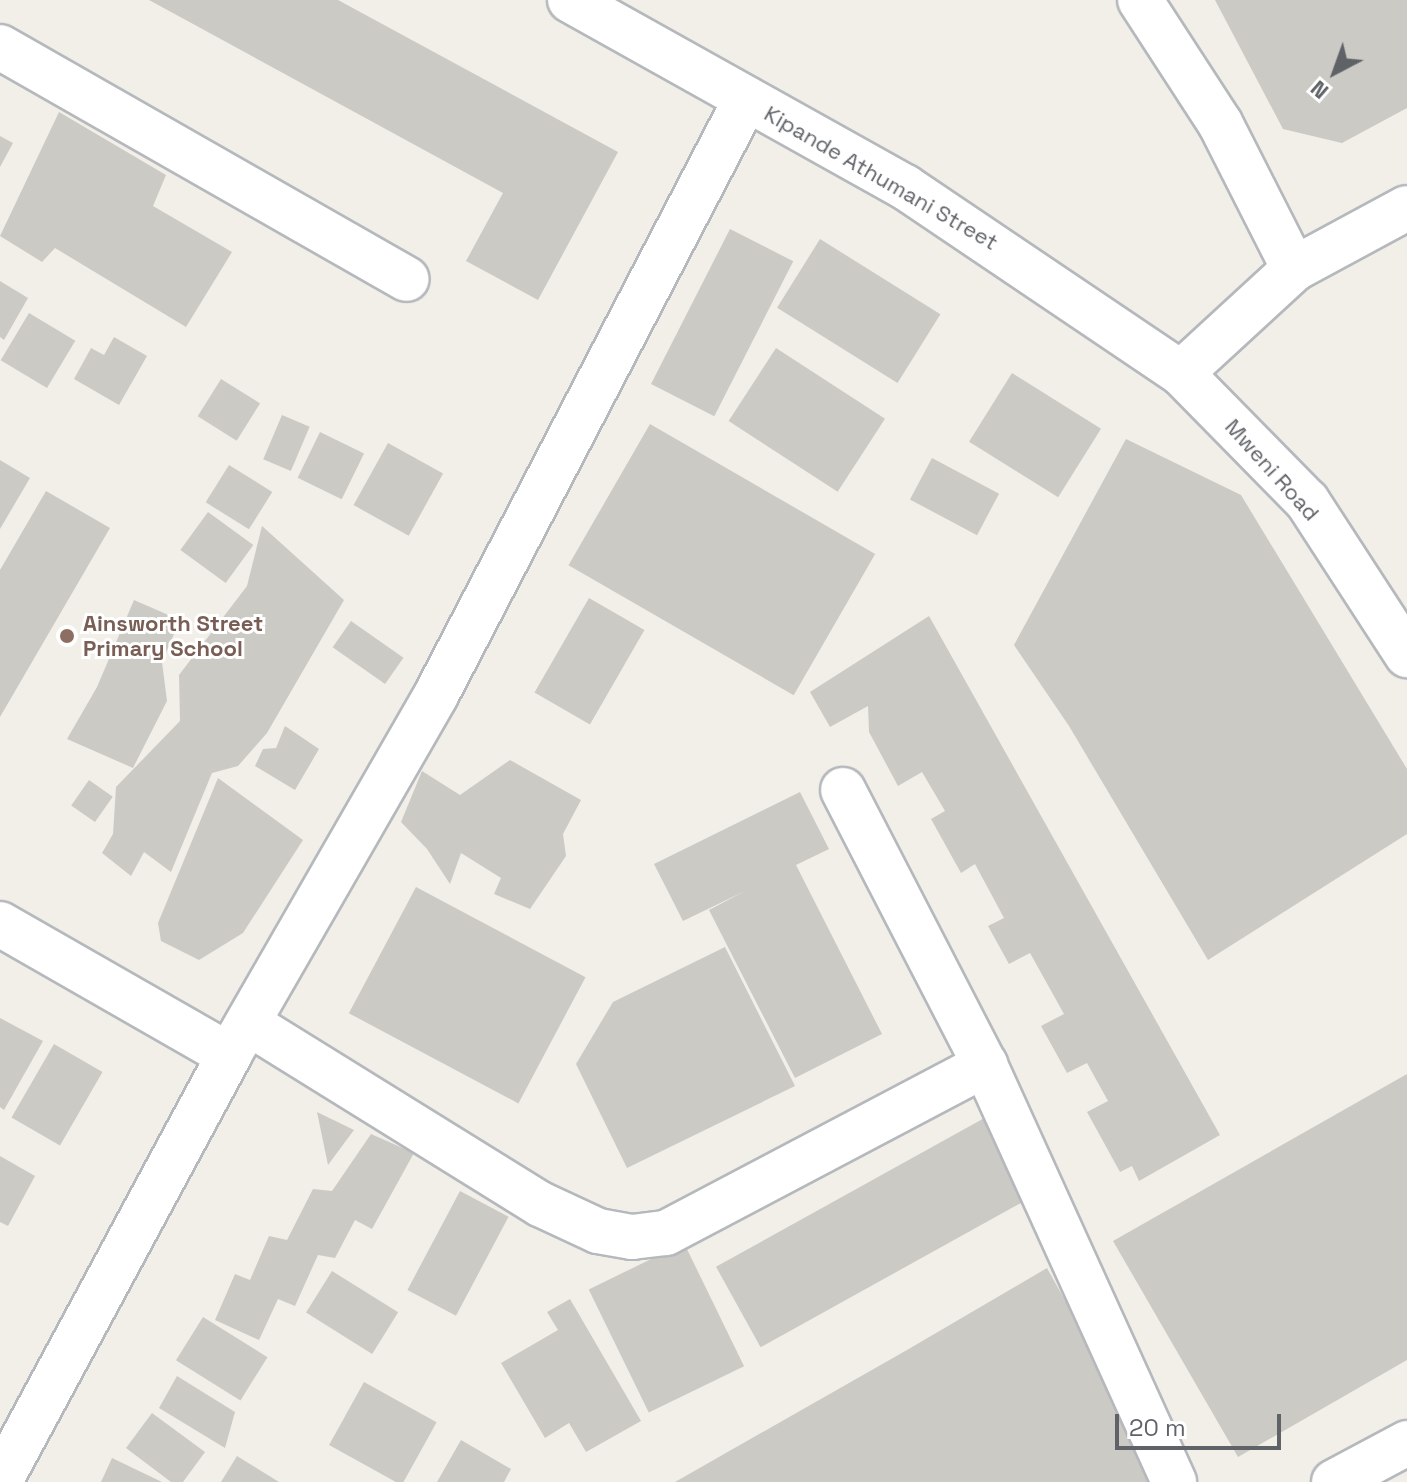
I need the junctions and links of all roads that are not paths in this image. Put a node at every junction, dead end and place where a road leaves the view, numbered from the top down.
1 (570, 0) edge
2 (1140, 0) edge
3 (0, 47) edge
4 (746, 99) junction
5 (1407, 208) edge
6 (1294, 269) junction
7 (407, 279) dead end
8 (1181, 373) junction
9 (1407, 655) edge
10 (843, 790) dead end
11 (0, 924) edge
12 (238, 1039) junction
13 (985, 1065) junction
14 (1407, 1443) edge
15 (0, 1481) edge
16 (1174, 1482) edge
17 (1334, 1482) edge

1 - 4 street, Kipande Athumani Street
2 - 6 street
3 - 7 street
4 - 8 street, Kipande Athumani Street
4 - 12 street
5 - 6 street
6 - 8 street
8 - 9 street, Mweni Road
10 - 13 street
11 - 12 street
12 - 13 street
12 - 15 street
13 - 16 street
14 - 17 street

